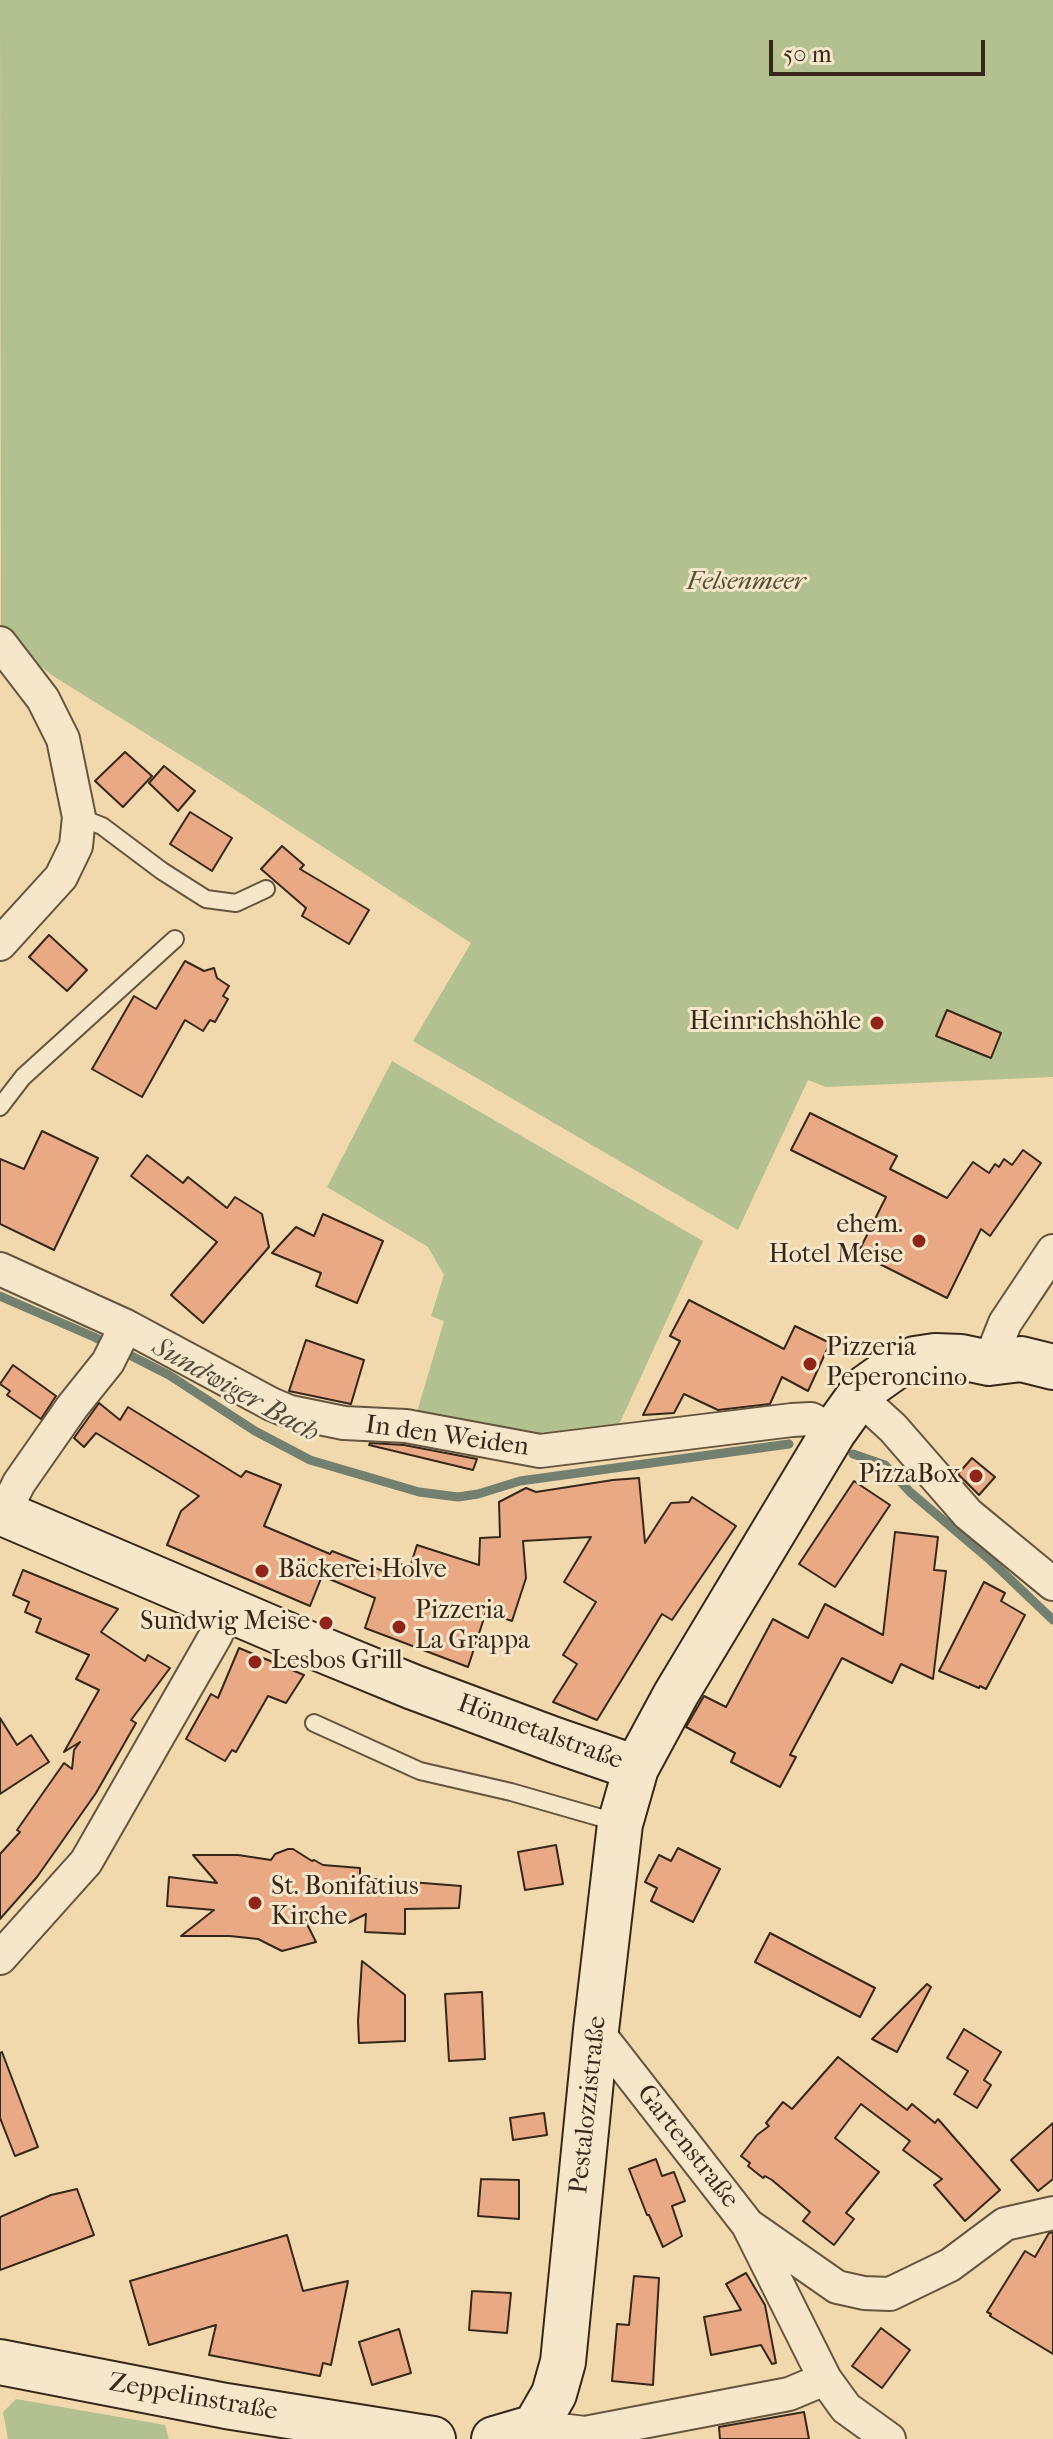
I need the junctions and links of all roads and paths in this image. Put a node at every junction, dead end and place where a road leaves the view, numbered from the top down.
1 (0, 643) edge
2 (79, 817) junction
3 (266, 889) dead end
4 (175, 939) dead end
5 (0, 944) edge
6 (0, 1107) edge
7 (1053, 1251) edge
8 (0, 1269) edge
9 (124, 1330) junction
10 (989, 1363) junction
11 (1053, 1367) edge
12 (1053, 1396) edge
13 (846, 1414) junction
14 (2, 1512) edge
15 (1053, 1584) edge
16 (227, 1609) junction
17 (314, 1723) dead end
18 (636, 1768) junction
19 (620, 1824) junction
20 (0, 1958) edge
21 (596, 2030) junction
22 (1053, 2213) edge
23 (748, 2225) junction
24 (0, 2362) edge
25 (825, 2379) junction
26 (522, 2435) edge
27 (433, 2439) edge
28 (889, 2439) edge

1 - 2 street
2 - 3 lane
2 - 5 street
4 - 6 lane
7 - 10 street
8 - 9 street, In den Weiden
9 - 13 street, In den Weiden
9 - 14 street
10 - 11 main road, Hönnetalstraße
10 - 12 main road, Hönnetalstraße
10 - 13 main road, Hönnetalstraße
13 - 15 street, In den Weiden
13 - 18 main road, Hönnetalstraße
14 - 16 main road, Hönnetalstraße
16 - 18 main road, Hönnetalstraße
16 - 20 street
17 - 19 lane
18 - 19 main road, Pestalozzistraße
19 - 21 main road, Pestalozzistraße
21 - 23 street, Gartenstraße
21 - 26 main road, Pestalozzistraße
22 - 23 street, Gartenstraße
23 - 25 street, Gartenstraße
24 - 27 main road, Zeppelinstraße
25 - 26 street
25 - 28 street, Gartenstraße

